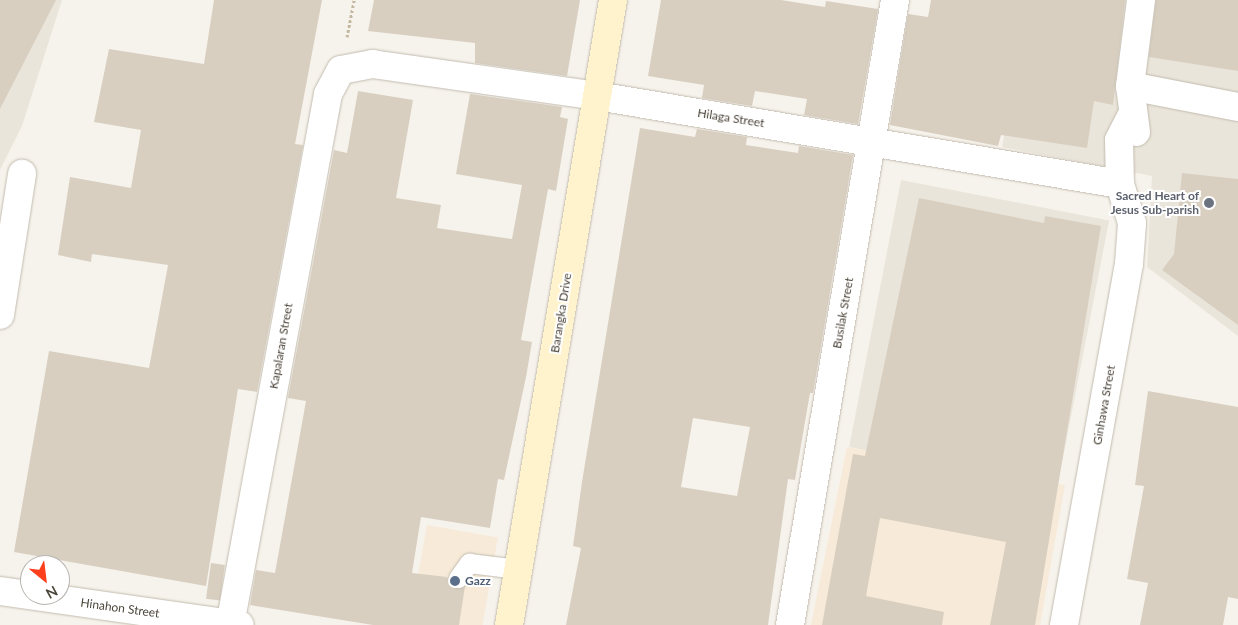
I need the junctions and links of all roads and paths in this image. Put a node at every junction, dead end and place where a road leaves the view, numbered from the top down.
1 (613, 0) edge
2 (895, 0) edge
3 (1141, 0) edge
4 (341, 70) joint
5 (1130, 86) junction
6 (597, 96) junction
7 (1238, 107) edge
8 (873, 141) junction
9 (22, 174) dead end
10 (1121, 175) junction
11 (0, 315) edge
12 (518, 569) junction
13 (458, 578) dead end
14 (0, 591) edge
15 (233, 624) edge
16 (509, 625) edge
17 (790, 625) edge
18 (1064, 625) edge

1 - 6 main road, Barangka Drive
2 - 8 street, Busilak Street
3 - 5 street
4 - 6 street, Hilaga Street
4 - 15 street, Kapalaran Street
5 - 7 street
5 - 10 street
6 - 8 street, Hilaga Street
6 - 12 main road, Barangka Drive
8 - 10 street, Hilaga Street
8 - 17 street, Busilak Street
9 - 11 street
10 - 18 street, Ginhawa Street
12 - 13 lane
12 - 16 main road, Barangka Drive
14 - 15 street, Hinahon Street

